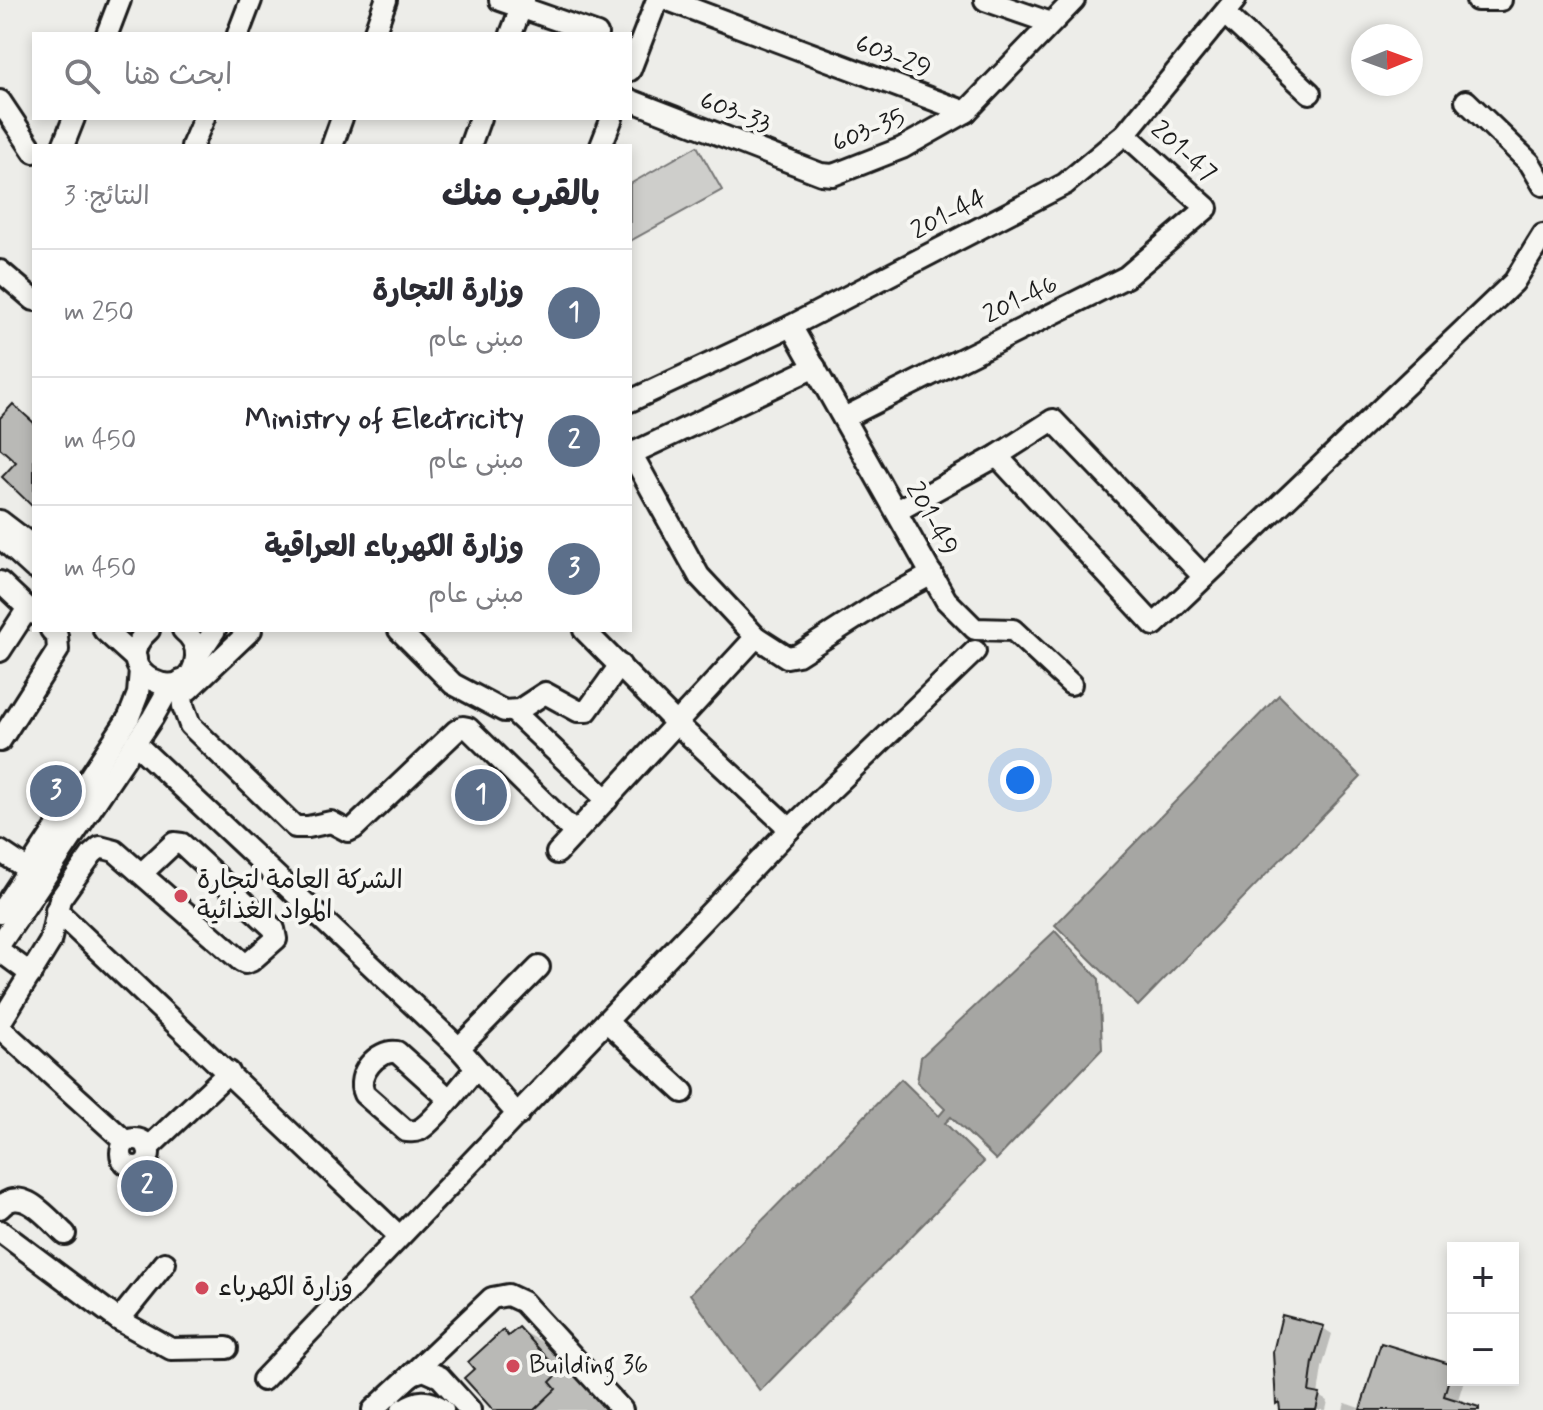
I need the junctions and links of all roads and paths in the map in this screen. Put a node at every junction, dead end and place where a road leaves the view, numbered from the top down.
1 (120, 0) edge
2 (251, 0) edge
3 (386, 0) edge
4 (500, 0) edge
5 (657, 0) edge
6 (668, 0) edge
7 (985, 0) edge
8 (1074, 0) edge
9 (1477, 0) edge
10 (1501, 0) edge
11 (523, 4) edge
12 (1230, 7) edge
13 (1051, 23) junction
14 (108, 32) edge
15 (239, 32) edge
16 (375, 32) edge
17 (512, 32) edge
18 (592, 32) edge
19 (634, 47) edge
20 (1310, 93) dead end
21 (0, 101) edge
22 (632, 101) edge
23 (1466, 101) dead end
24 (966, 112) junction
25 (73, 120) edge
26 (203, 120) edge
27 (341, 120) edge
28 (479, 120) edge
29 (611, 120) edge
30 (1125, 134) junction
31 (64, 144) edge
32 (193, 144) edge
33 (333, 144) edge
34 (471, 144) edge
35 (602, 144) edge
36 (32, 149) edge
37 (821, 174) joint
38 (1543, 185) edge
39 (1207, 208) joint
40 (1543, 235) edge
41 (0, 271) edge
42 (32, 298) edge
43 (791, 326) junction
44 (815, 367) junction
45 (632, 400) edge
46 (844, 418) junction
47 (632, 452) edge
48 (632, 454) edge
49 (997, 456) junction
50 (897, 511) junction
51 (0, 521) edge
52 (0, 537) edge
53 (25, 549) edge
54 (932, 574) junction
55 (1204, 577) junction
56 (0, 579) edge
57 (31, 611) edge
58 (53, 632) edge
59 (106, 632) edge
60 (147, 632) edge
61 (185, 632) edge
62 (214, 632) edge
63 (248, 632) edge
64 (401, 632) edge
65 (586, 632) edge
66 (756, 637) junction
67 (0, 651) edge
68 (975, 651) dead end
69 (196, 658) junction
70 (138, 664) junction
71 (620, 665) junction
72 (1071, 684) dead end
73 (178, 687) junction
74 (514, 712) junction
75 (676, 723) junction
76 (0, 741) edge
77 (135, 743) junction
78 (607, 800) junction
79 (790, 829) junction
80 (575, 833) junction
81 (0, 851) edge
82 (557, 853) dead end
83 (27, 869) junction
84 (141, 874) junction
85 (56, 910) junction
86 (0, 913) edge
87 (0, 944) edge
88 (0, 951) edge
89 (539, 967) dead end
90 (31, 974) junction
91 (606, 1021) junction
92 (0, 1025) edge
93 (459, 1048) junction
94 (476, 1068) junction
95 (229, 1072) junction
96 (683, 1092) dead end
97 (449, 1099) dead end
98 (518, 1115) junction
99 (0, 1208) edge
100 (0, 1231) edge
101 (65, 1234) dead end
102 (399, 1236) junction
103 (165, 1263) dead end
104 (119, 1320) junction
105 (227, 1348) dead end
106 (410, 1376) junction
107 (263, 1380) dead end
108 (373, 1410) edge
109 (402, 1410) edge
110 (443, 1410) edge
111 (470, 1410) edge
112 (622, 1410) edge

1 - 14 street
2 - 15 street
3 - 16 street
4 - 11 street
5 - 19 street
6 - 24 street, 603-29
7 - 13 street
8 - 13 street, 603-35
9 - 10 street
11 - 17 street
11 - 18 street
12 - 20 street
12 - 30 street, 201-44
13 - 24 street, 603-35
21 - 36 street
22 - 37 street, 603-33
23 - 38 street
24 - 37 street, 603-35
25 - 31 street
26 - 32 street
27 - 33 street
28 - 34 street
29 - 35 street
30 - 39 street, 201-47
30 - 43 street, 201-44
39 - 46 street, 201-46
40 - 55 street
41 - 42 street
43 - 44 street, 201-49
43 - 45 street, 201-44
44 - 46 street, 201-49
44 - 47 street
46 - 50 street, 201-49
48 - 66 street
49 - 50 street
49 - 55 street
49 - 55 street
50 - 54 street, 201-49
51 - 53 street
52 - 53 street
53 - 56 street
54 - 66 street
54 - 72 street, 201-49
56 - 57 street
57 - 67 street
58 - 76 street
59 - 70 street
60 - 70 street
61 - 69 street
62 - 69 street
63 - 73 street
64 - 74 street
65 - 71 street
66 - 75 street
68 - 79 street
69 - 73 street
70 - 73 street
70 - 83 street
71 - 74 street
71 - 75 street
73 - 77 street
73 - 80 street
74 - 78 street
75 - 78 street
75 - 79 street
77 - 87 street
77 - 93 street
78 - 80 street
79 - 91 street
80 - 82 street
81 - 83 street
83 - 86 street
84 - 84 street
84 - 85 street
85 - 90 street
85 - 95 street
88 - 90 street
89 - 93 street
90 - 92 street
91 - 96 street
91 - 98 street
92 - 95 street
93 - 94 street
94 - 97 street
94 - 98 street
95 - 102 street
98 - 102 street
99 - 101 street
100 - 104 street
102 - 107 street
103 - 104 street
104 - 105 street
106 - 108 street
106 - 111 street
106 - 112 street
109 - 110 street

